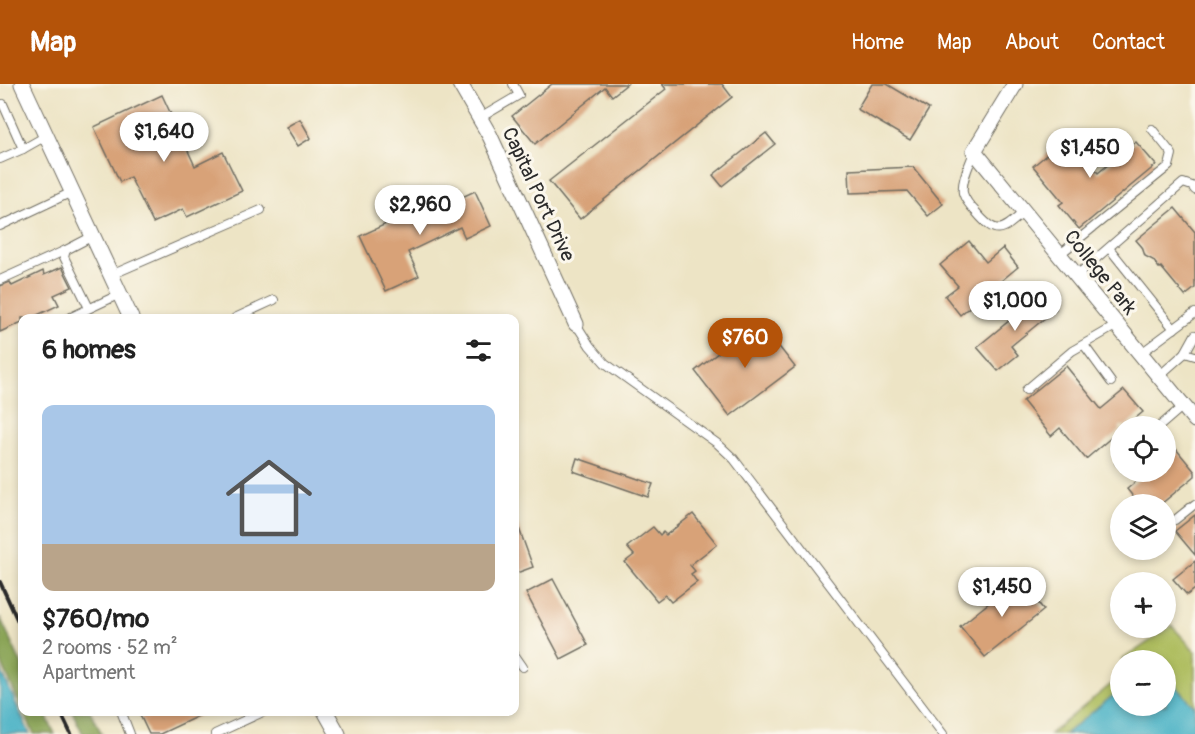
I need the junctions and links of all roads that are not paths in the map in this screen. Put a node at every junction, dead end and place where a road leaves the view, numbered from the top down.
1 (22, 84) edge
2 (460, 84) edge
3 (513, 84) edge
4 (1015, 84) edge
5 (3, 104) dead end
6 (480, 118) junction
7 (1152, 129) dead end
8 (46, 136) junction
9 (23, 149) junction
10 (974, 151) junction
11 (0, 159) edge
12 (1195, 190) edge
13 (72, 192) junction
14 (261, 210) dead end
15 (1024, 212) junction
16 (0, 226) edge
17 (93, 236) junction
18 (1109, 248) junction
19 (66, 250) junction
20 (1059, 255) junction
21 (111, 275) junction
22 (1076, 276) junction
23 (0, 280) edge
24 (120, 294) junction
25 (274, 300) dead end
26 (89, 308) junction
27 (1195, 313) edge
28 (77, 314) edge
29 (129, 314) edge
30 (244, 314) edge
31 (576, 324) joint
32 (1117, 326) junction
33 (1173, 329) junction
34 (1195, 335) edge
35 (1084, 345) junction
36 (1185, 353) junction
37 (1140, 354) junction
38 (1195, 356) edge
39 (1159, 376) junction
40 (1111, 382) dead end
41 (1026, 390) dead end
42 (1183, 406) junction
43 (1172, 416) edge
44 (1195, 420) edge
45 (1195, 504) edge
46 (1176, 519) edge
47 (519, 661) edge
48 (523, 667) dead end
49 (123, 716) edge
50 (254, 716) edge
51 (328, 716) edge
52 (130, 734) edge
53 (214, 734) edge
54 (338, 734) edge
55 (943, 734) edge

1 - 8 street
2 - 6 street, Capital Port Drive
3 - 6 lane
4 - 10 street
5 - 9 lane
6 - 31 street, Capital Port Drive
7 - 20 lane
8 - 9 lane
8 - 13 street
9 - 11 lane
10 - 15 street, College Park
10 - 15 lane
12 - 18 lane
13 - 16 lane
13 - 17 street
14 - 21 lane
15 - 20 street, College Park
17 - 19 lane
17 - 21 street
18 - 22 lane
18 - 33 lane
19 - 23 lane
19 - 26 lane
20 - 22 street, College Park
21 - 24 street
22 - 32 street, College Park
24 - 26 lane
24 - 29 street
25 - 30 lane
26 - 28 lane
27 - 33 lane
31 - 55 lane
32 - 35 lane
32 - 37 street, College Park
33 - 37 lane
34 - 36 lane
35 - 40 lane
35 - 41 lane
36 - 38 lane
36 - 39 lane
37 - 39 street, College Park
39 - 42 street, College Park
42 - 43 lane
42 - 44 street, College Park
45 - 46 lane
47 - 48 lane
49 - 52 lane
50 - 53 lane
51 - 54 street

